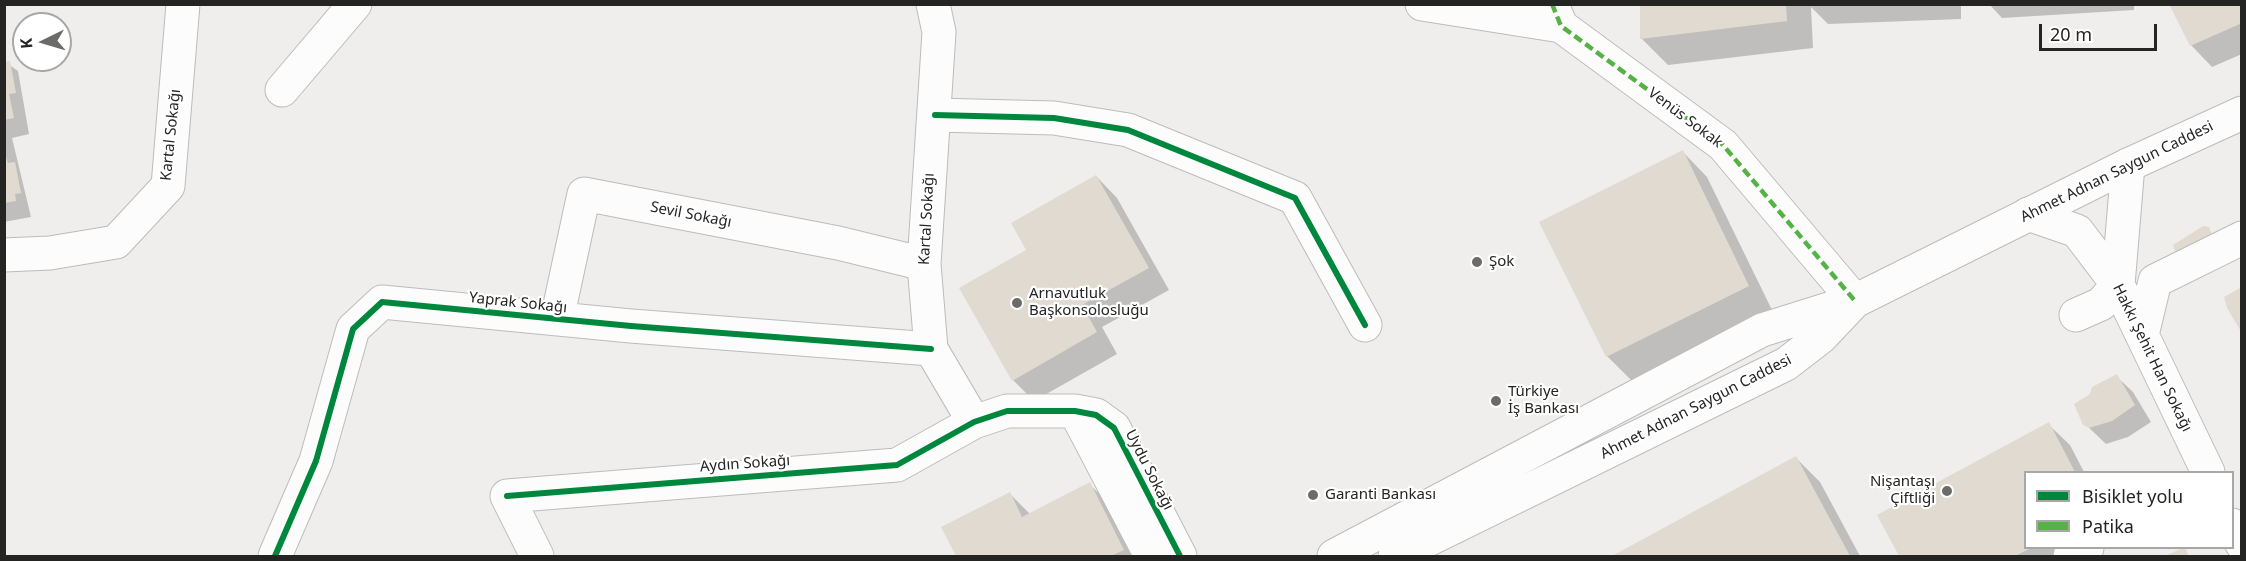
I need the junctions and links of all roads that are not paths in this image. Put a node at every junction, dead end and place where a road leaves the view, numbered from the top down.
1 (183, 4) edge
2 (355, 4) edge
3 (933, 4) edge
4 (1422, 4) edge
5 (1557, 15) edge
6 (282, 90) dead end
7 (2241, 112) edge
8 (935, 115) junction
9 (2128, 165) junction
10 (2028, 214) junction
11 (2241, 238) edge
12 (4, 255) edge
13 (924, 264) junction
14 (2118, 285) junction
15 (1855, 301) junction
16 (2076, 315) dead end
17 (557, 319) junction
18 (1365, 325) dead end
19 (2142, 335) junction
20 (931, 349) junction
21 (1075, 411) junction
22 (974, 422) junction
23 (2208, 471) edge
24 (2234, 529) edge
25 (2241, 544) edge
26 (1373, 547) edge
27 (2085, 549) edge
28 (275, 556) edge
29 (537, 556) edge
30 (1151, 556) edge
31 (1180, 556) edge
32 (1334, 556) edge
33 (1395, 556) edge
34 (2070, 556) edge

1 - 12 street, Kartal Sokağı
2 - 6 street
3 - 8 street, Kartal Sokağı
4 - 5 street
5 - 15 street, Venüs Sokak
7 - 9 street, Ahmet Adnan Saygun Caddesi
8 - 13 street, Kartal Sokağı
8 - 18 street
9 - 10 street, Ahmet Adnan Saygun Caddesi
9 - 14 street
10 - 14 street, Hakkı Şehit Han Sokağı
10 - 15 street, Ahmet Adnan Saygun Caddesi
11 - 19 street
13 - 17 street, Sevil Sokağı
13 - 20 street, Kartal Sokağı
14 - 16 street
14 - 19 street, Hakkı Şehit Han Sokağı
15 - 26 street
15 - 33 street, Ahmet Adnan Saygun Caddesi
17 - 20 street, Yaprak Sokağı
17 - 28 street, Yaprak Sokağı
19 - 23 street, Hakkı Şehit Han Sokağı
20 - 22 street, Kartal Sokağı
21 - 22 street, Uydu Sokağı
21 - 30 street
21 - 31 street, Uydu Sokağı
22 - 29 street, Aydın Sokağı
24 - 25 street
26 - 32 street
27 - 34 street

